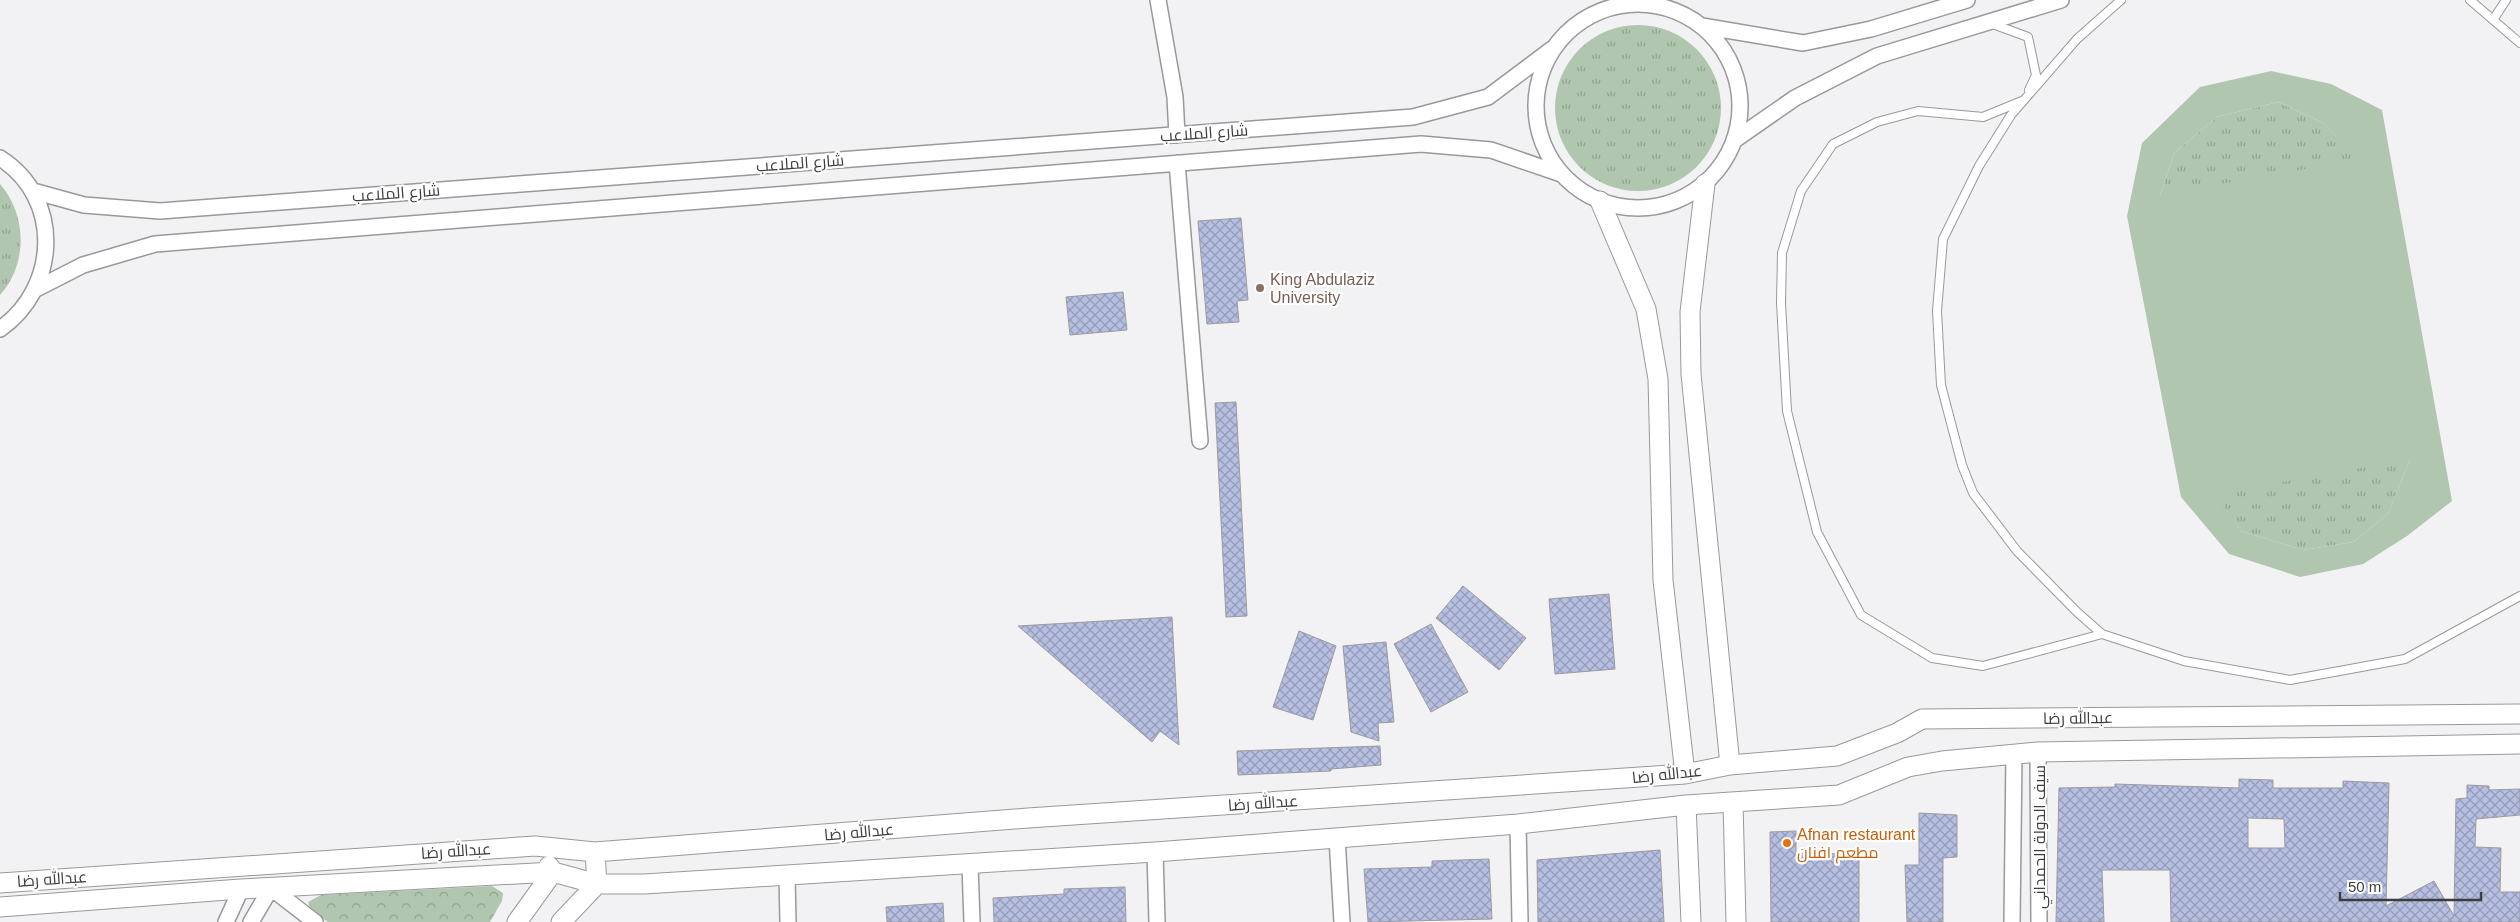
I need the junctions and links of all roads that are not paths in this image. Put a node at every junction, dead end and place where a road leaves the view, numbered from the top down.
1 (1158, 0) edge
2 (2060, 0) edge
3 (2121, 0) edge
4 (2470, 0) edge
5 (2506, 0) edge
6 (1958, 1) edge
7 (2493, 20) junction
8 (1988, 22) junction
9 (1702, 26) junction
10 (2520, 43) edge
11 (1552, 49) junction
12 (2024, 100) junction
13 (1177, 135) junction
14 (1736, 139) junction
15 (0, 158) edge
16 (1177, 163) junction
17 (1561, 174) junction
18 (1705, 184) junction
19 (32, 191) junction
20 (1600, 201) junction
21 (36, 289) junction
22 (0, 329) edge
23 (1200, 441) dead end
24 (2520, 596) edge
25 (2102, 634) junction
26 (2520, 714) edge
27 (2520, 744) edge
28 (2038, 752) junction
29 (2014, 754) junction
30 (1730, 765) junction
31 (1685, 774) junction
32 (1733, 802) junction
33 (1686, 805) junction
34 (1518, 824) junction
35 (1337, 838) junction
36 (535, 846) junction
37 (595, 852) junction
38 (1155, 852) junction
39 (970, 865) junction
40 (553, 872) junction
41 (787, 875) junction
42 (0, 883) edge
43 (597, 884) junction
44 (272, 888) junction
45 (241, 889) junction
46 (0, 907) edge
47 (786, 920) edge
48 (226, 922) edge
49 (251, 922) edge
50 (314, 922) edge
51 (517, 922) edge
52 (562, 922) edge
53 (972, 922) edge
54 (1157, 922) edge
55 (1342, 922) edge
56 (1520, 922) edge
57 (1691, 922) edge
58 (1736, 922) edge
59 (2012, 922) edge
60 (2039, 922) edge

1 - 13 street
2 - 8 street
3 - 12 lane
4 - 7 lane
5 - 7 lane
6 - 9 street
7 - 10 lane
8 - 12 lane
8 - 14 street
9 - 11 street
9 - 14 street
11 - 13 street, شارع الملاعب
11 - 17 street
12 - 25 lane
12 - 25 lane
13 - 19 street, شارع الملاعب
14 - 18 street
15 - 19 street
16 - 17 street, شارع الملاعب
16 - 21 street, شارع الملاعب
16 - 23 street
17 - 20 street
18 - 20 street
18 - 30 street
19 - 21 street
20 - 31 street
21 - 22 street
24 - 25 lane
26 - 30 street, عبدالله رضا
27 - 28 street, عبدالله رضا
28 - 29 street, عبدالله رضا
28 - 60 street, سيف الدولة الحمداني
29 - 32 street, عبدالله رضا
29 - 59 street, سيف الدولة الحمداني
30 - 31 street, عبدالله رضا
31 - 37 street, عبدالله رضا
32 - 33 street, عبدالله رضا
32 - 58 street
33 - 34 street, عبدالله رضا
33 - 57 street
34 - 35 street, عبدالله رضا
34 - 56 street
35 - 38 street, عبدالله رضا
35 - 55 street
36 - 37 street, عبدالله رضا
36 - 40 street
36 - 42 street, عبدالله رضا
37 - 43 street
38 - 39 street, عبدالله رضا
38 - 54 street
39 - 41 street, عبدالله رضا
39 - 53 street
40 - 43 street, عبدالله رضا
40 - 44 street, عبدالله رضا
40 - 51 street
41 - 43 street, عبدالله رضا
41 - 47 street
43 - 52 street
44 - 45 street, عبدالله رضا
44 - 49 street
44 - 50 street
45 - 46 street, عبدالله رضا
45 - 48 street

